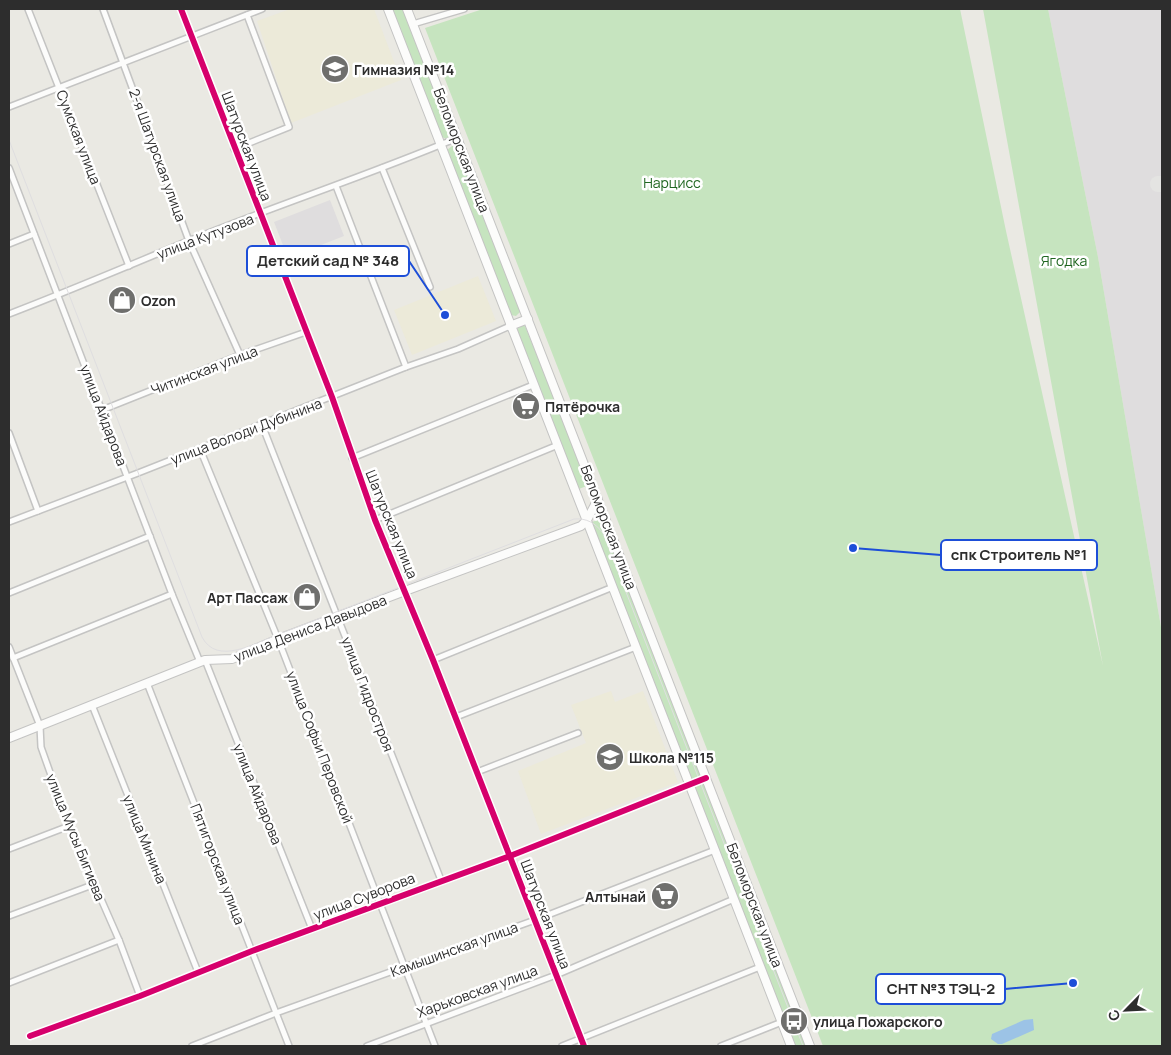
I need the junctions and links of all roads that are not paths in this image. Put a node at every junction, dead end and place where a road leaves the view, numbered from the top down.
1 (28, 9) edge
2 (103, 9) edge
3 (181, 9) edge
4 (262, 9) edge
5 (388, 9) edge
6 (407, 9) edge
7 (464, 9) edge
8 (247, 14) junction
9 (413, 24) junction
10 (191, 36) junction
11 (123, 62) junction
12 (60, 86) junction
13 (9, 106) edge
14 (457, 138) junction
15 (441, 145) junction
16 (234, 149) junction
17 (9, 168) edge
18 (382, 168) junction
19 (10, 176) edge
20 (336, 186) junction
21 (260, 215) junction
22 (34, 234) junction
23 (189, 241) junction
24 (9, 244) edge
25 (129, 266) junction
26 (430, 287) dead end
27 (58, 295) junction
28 (9, 314) edge
29 (528, 319) junction
30 (510, 326) junction
31 (306, 332) junction
32 (240, 355) junction
33 (406, 367) junction
34 (533, 385) junction
35 (332, 397) junction
36 (102, 410) junction
37 (262, 424) junction
38 (9, 433) edge
39 (558, 444) junction
40 (200, 449) junction
41 (352, 458) junction
42 (128, 476) junction
43 (598, 499) junction
44 (38, 511) junction
45 (375, 520) junction
46 (587, 520) junction
47 (9, 522) edge
48 (150, 536) junction
49 (613, 587) junction
50 (405, 591) junction
51 (9, 593) edge
52 (172, 594) junction
53 (337, 617) junction
54 (278, 639) junction
55 (9, 647) edge
56 (636, 647) junction
57 (13, 658) junction
58 (434, 660) junction
59 (203, 661) junction
60 (147, 683) junction
61 (92, 705) junction
62 (456, 717) junction
63 (40, 726) junction
64 (578, 733) dead end
65 (9, 738) edge
66 (477, 772) junction
67 (706, 778) junction
68 (690, 785) junction
69 (69, 826) junction
70 (9, 849) edge
71 (715, 850) junction
72 (510, 856) junction
73 (441, 880) junction
74 (95, 884) junction
75 (734, 899) junction
76 (380, 903) junction
77 (9, 916) edge
78 (535, 920) junction
79 (312, 928) junction
80 (119, 940) junction
81 (252, 951) junction
82 (405, 967) junction
83 (760, 967) junction
84 (198, 972) junction
85 (556, 975) junction
86 (9, 983) edge
87 (140, 996) junction
88 (276, 1014) junction
89 (782, 1022) junction
90 (426, 1023) junction
91 (30, 1036) dead end
92 (581, 1039) junction
93 (192, 1046) edge
94 (288, 1046) edge
95 (367, 1046) edge
96 (435, 1046) edge
97 (562, 1046) edge
98 (584, 1046) edge
99 (721, 1046) edge
100 (791, 1046) edge
101 (810, 1046) edge

1 - 12 street, Сумская улица
2 - 11 street, 2-я Шатурская улица
3 - 10 street, Шатурская улица
4 - 8 street
5 - 15 main road, Беломорская улица
6 - 9 main road, Беломорская улица
7 - 9 street
8 - 10 street
8 - 16 street
9 - 14 main road, Беломорская улица
10 - 11 street
10 - 16 street, Шатурская улица
11 - 12 street
11 - 23 street, 2-я Шатурская улица
12 - 13 street
12 - 25 street, Сумская улица
14 - 15 street, улица Кутузова
14 - 29 main road, Беломорская улица
15 - 18 street, улица Кутузова
15 - 30 main road, Беломорская улица
16 - 21 street, Шатурская улица
17 - 19 street, улица Айдарова
18 - 20 street, улица Кутузова
18 - 26 street
19 - 22 street, улица Айдарова
20 - 21 street, улица Кутузова
20 - 33 street
21 - 23 street, улица Кутузова
21 - 31 street, Шатурская улица
22 - 24 street
22 - 27 street, улица Айдарова
23 - 25 street, улица Кутузова
23 - 32 street, 2-я Шатурская улица
25 - 27 street, улица Кутузова
27 - 28 street, улица Кутузова
27 - 36 street, улица Айдарова
29 - 30 main road
29 - 43 main road, Беломорская улица
30 - 33 street, улица Володи Дубинина
30 - 34 main road, Беломорская улица
31 - 32 street, Читинская улица
31 - 35 street, Шатурская улица
32 - 36 street, Читинская улица
33 - 35 street, улица Володи Дубинина
34 - 39 main road, Беломорская улица
34 - 41 street
35 - 37 street, улица Володи Дубинина
35 - 41 street, Шатурская улица
36 - 42 street, улица Айдарова
37 - 40 street, улица Володи Дубинина
37 - 53 street, улица Гидростроя
38 - 44 street
39 - 45 street
39 - 46 main road, Беломорская улица
40 - 42 street, улица Володи Дубинина
40 - 54 street, улица Софьи Перовской
41 - 45 street, Шатурская улица
42 - 44 street, улица Володи Дубинина
42 - 48 street, улица Айдарова
43 - 46 main road
43 - 67 main road, Беломорская улица
44 - 47 street, улица Володи Дубинина
45 - 50 street, Шатурская улица
46 - 49 main road, Беломорская улица
46 - 50 main road, улица Дениса Давыдова
48 - 51 street
48 - 52 street, улица Айдарова
49 - 56 main road, Беломорская улица
49 - 58 street
50 - 53 main road, улица Дениса Давыдова
50 - 58 street, Шатурская улица
52 - 57 street
52 - 59 street, улица Айдарова
53 - 54 main road, улица Дениса Давыдова
53 - 73 street, улица Гидростроя
54 - 59 main road, улица Дениса Давыдова
54 - 76 street, улица Софьи Перовской
55 - 57 street, улица Мусы Бигиева
56 - 62 street
56 - 68 main road, Беломорская улица
57 - 63 street, улица Мусы Бигиева
58 - 62 street, Шатурская улица
59 - 60 main road, улица Дениса Давыдова
59 - 79 street, улица Айдарова
60 - 61 main road, улица Дениса Давыдова
60 - 81 street, Пятигорская улица
61 - 63 main road, улица Дениса Давыдова
61 - 84 street, улица Минина
62 - 66 street, Шатурская улица
63 - 65 main road, улица Дениса Давыдова
63 - 69 street, улица Мусы Бигиева
64 - 66 street
66 - 72 street, Шатурская улица
67 - 68 street, улица Суворова
67 - 101 main road, Беломорская улица
68 - 71 main road, Беломорская улица
68 - 72 street, улица Суворова
69 - 70 street
69 - 74 street, улица Мусы Бигиева
71 - 75 main road, Беломорская улица
71 - 78 street, Камышинская улица
72 - 73 street, улица Суворова
72 - 78 street, Шатурская улица
73 - 76 street, улица Суворова
74 - 77 street
74 - 80 street, улица Мусы Бигиева
75 - 83 main road, Беломорская улица
75 - 85 street, Харьковская улица
76 - 79 street, улица Суворова
76 - 82 street, улица Софьи Перовской
78 - 82 street, Камышинская улица
78 - 85 street, Шатурская улица
79 - 81 street, улица Суворова
80 - 86 street
80 - 87 street, улица Мусы Бигиева
81 - 84 street, улица Суворова
81 - 88 street, Пятигорская улица
82 - 88 street, Камышинская улица
82 - 90 street, улица Софьи Перовской
83 - 89 main road, Беломорская улица
83 - 92 street
84 - 87 street, улица Суворова
85 - 90 street, Харьковская улица
85 - 92 street, Шатурская улица
87 - 91 street, улица Суворова
88 - 93 street, Камышинская улица
88 - 94 street, Пятигорская улица
89 - 99 street
89 - 100 main road, Беломорская улица
90 - 95 street, Харьковская улица
90 - 96 street, улица Софьи Перовской
92 - 97 street
92 - 98 street, Шатурская улица

